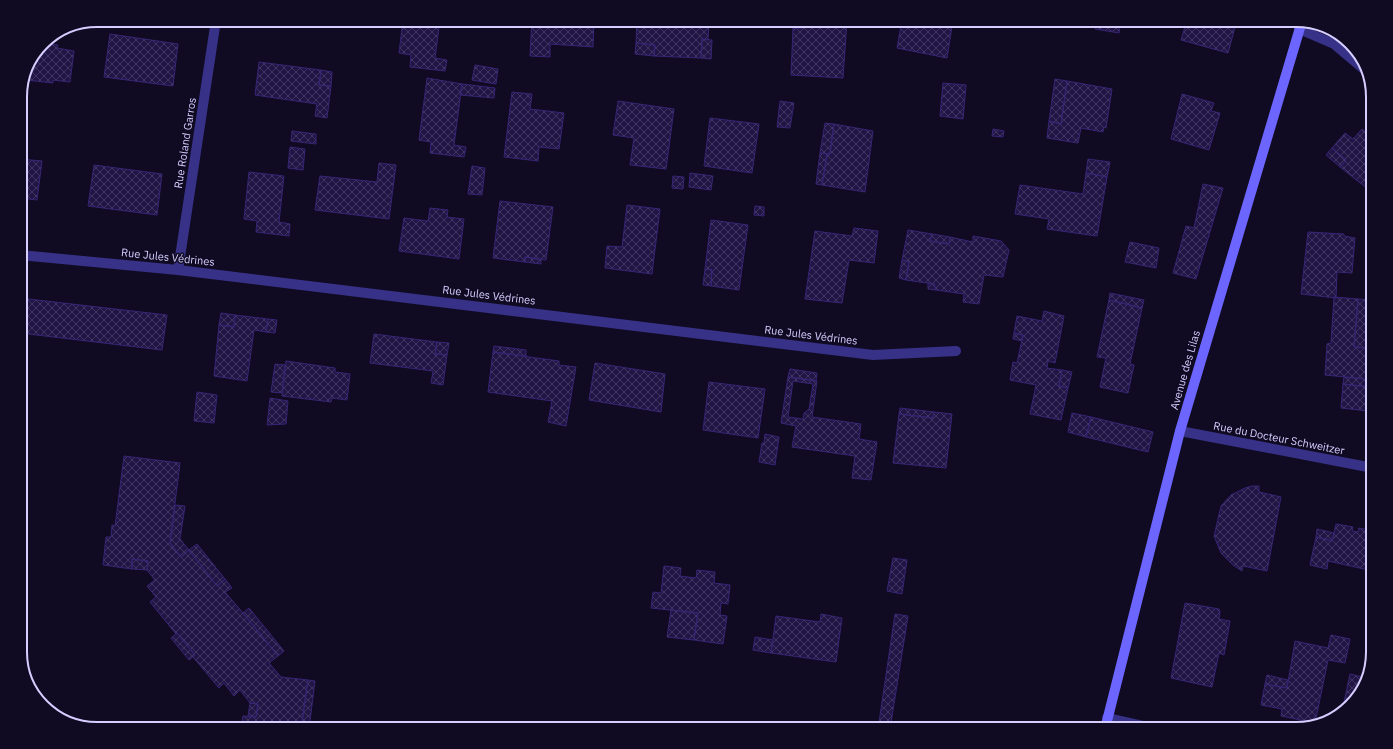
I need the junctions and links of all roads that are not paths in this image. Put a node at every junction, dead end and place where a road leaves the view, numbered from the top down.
1 (215, 27) edge
2 (1299, 27) edge
3 (1305, 28) edge
4 (1358, 64) edge
5 (27, 255) edge
6 (178, 270) junction
7 (956, 351) dead end
8 (1180, 430) junction
9 (1366, 467) edge
10 (1107, 718) junction
11 (1106, 722) edge
12 (1125, 722) edge

1 - 6 street, Rue Roland Garros
2 - 8 street, Avenue des Lilas
3 - 4 street
5 - 6 street, Rue Jules Védrines
6 - 7 street, Rue Jules Védrines
8 - 9 street, Rue du Docteur Schweitzer
8 - 10 street, Avenue des Lilas
10 - 11 street, Avenue des Lilas
10 - 12 street

